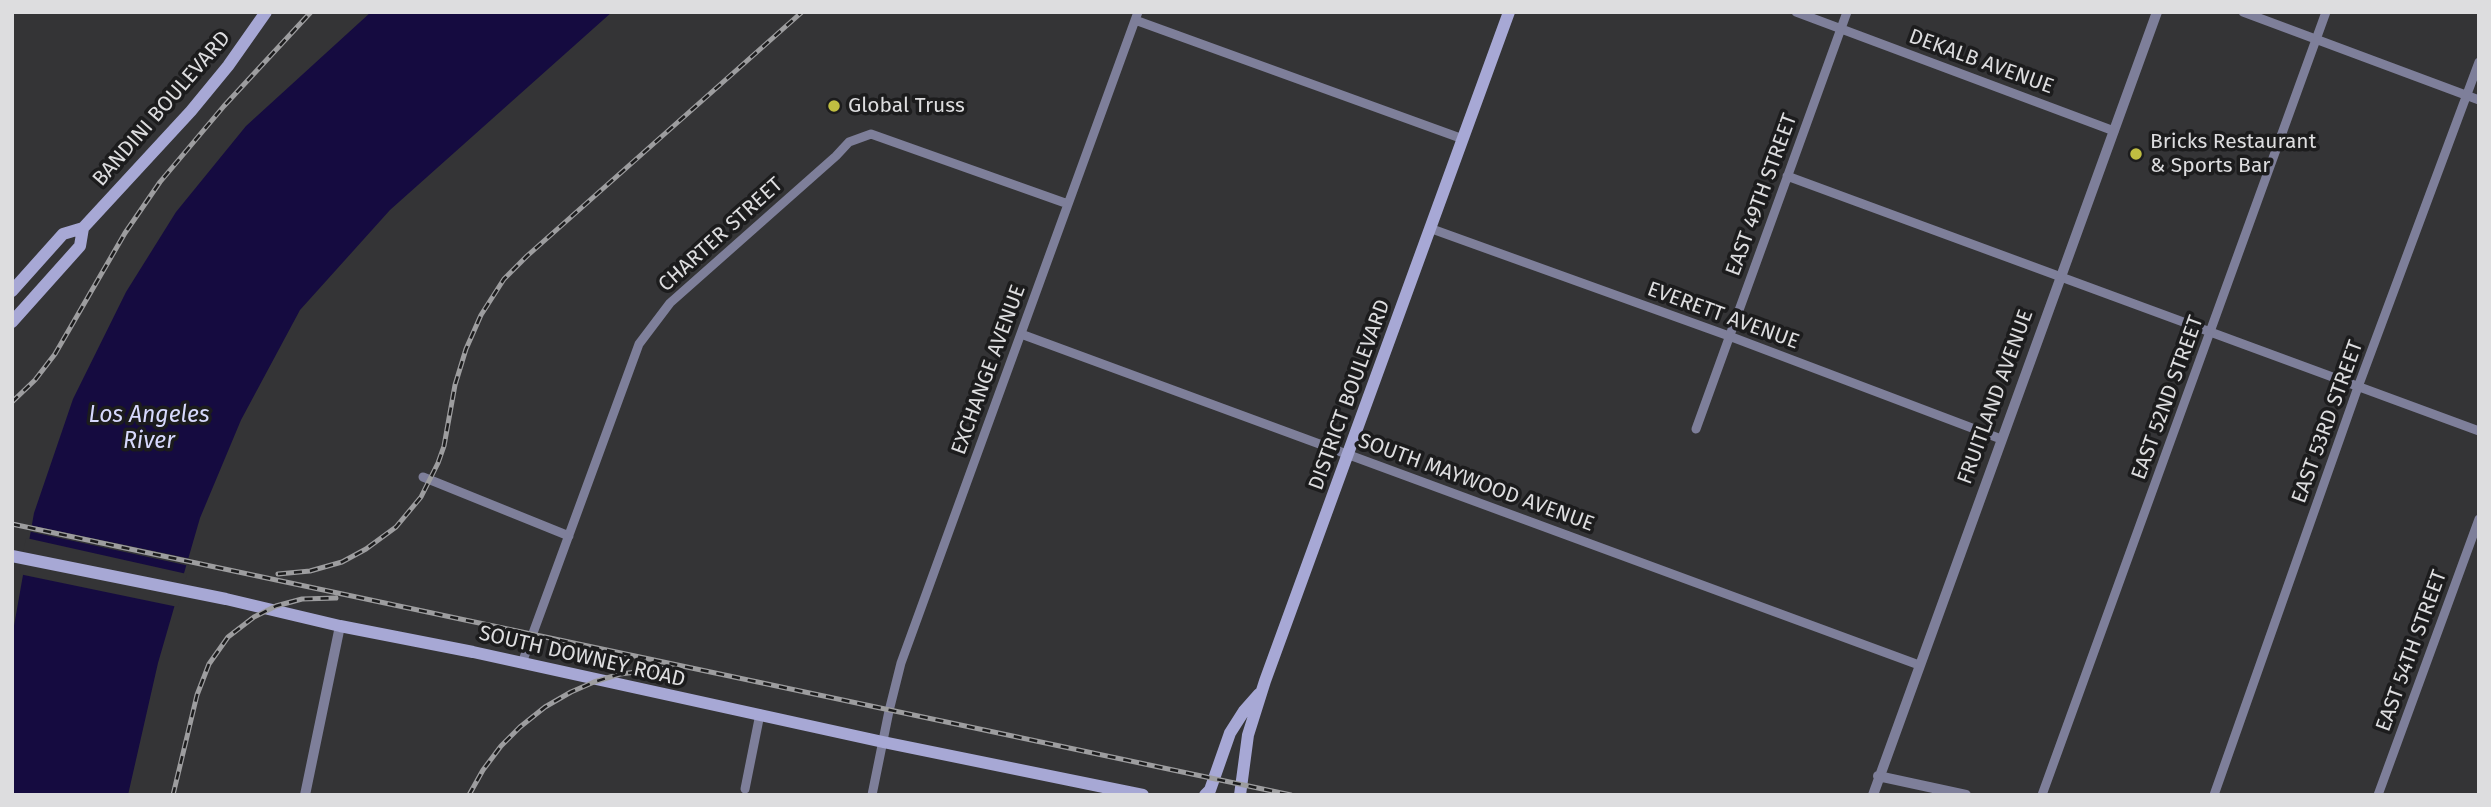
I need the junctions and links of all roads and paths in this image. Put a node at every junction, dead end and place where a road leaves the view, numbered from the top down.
1 (266, 12) edge
2 (1509, 12) edge
3 (1796, 12) edge
4 (1846, 12) edge
5 (2157, 12) edge
6 (2243, 12) edge
7 (2326, 12) edge
8 (1136, 16) edge
9 (1840, 29) junction
10 (2316, 40) junction
11 (2479, 62) edge
12 (2466, 96) junction
13 (2479, 100) edge
14 (2114, 131) junction
15 (1463, 139) junction
16 (1787, 176) junction
17 (1068, 204) junction
18 (83, 228) junction
19 (1432, 229) junction
20 (2061, 277) junction
21 (12, 291) edge
22 (12, 323) edge
23 (2210, 332) junction
24 (1021, 334) junction
25 (1729, 336) junction
26 (2358, 387) junction
27 (1696, 429) dead end
28 (2479, 431) edge
29 (2001, 439) junction
30 (1349, 455) junction
31 (423, 477) dead end
32 (2479, 519) edge
33 (569, 536) junction
34 (12, 556) edge
35 (340, 626) junction
36 (522, 663) junction
37 (1919, 665) junction
38 (1261, 692) junction
39 (760, 714) junction
40 (883, 742) junction
41 (1878, 776) junction
42 (745, 789) dead end
43 (305, 795) edge
44 (872, 795) edge
45 (1143, 795) edge
46 (1205, 795) edge
47 (1240, 795) edge
48 (1873, 795) edge
49 (1966, 795) edge
50 (2042, 795) edge
51 (2214, 795) edge
52 (2378, 795) edge

1 - 18 main road, BANDINI BOULEVARD
2 - 15 main road, DISTRICT BOULEVARD
3 - 9 street, DEKALB AVENUE
4 - 9 street, EAST 49TH STREET
5 - 14 street, FRUITLAND AVENUE
6 - 10 street
7 - 10 street, EAST 52ND STREET
8 - 15 street
8 - 17 street, EXCHANGE AVENUE
9 - 14 street, DEKALB AVENUE
9 - 16 street, EAST 49TH STREET
10 - 12 street
10 - 23 street, EAST 52ND STREET
11 - 12 street, EAST 53RD STREET
12 - 13 street
12 - 26 street, EAST 53RD STREET
14 - 20 street, FRUITLAND AVENUE
15 - 19 main road, DISTRICT BOULEVARD
16 - 20 street
16 - 25 street, EAST 49TH STREET
17 - 24 street, EXCHANGE AVENUE
17 - 33 street, CHARTER STREET
18 - 21 main road, BANDINI BOULEVARD
18 - 22 main road, BANDINI BOULEVARD
19 - 25 street, EVERETT AVENUE
19 - 30 main road, DISTRICT BOULEVARD
20 - 23 street
20 - 29 street, FRUITLAND AVENUE
23 - 26 street
23 - 50 street, EAST 52ND STREET
24 - 30 street, SOUTH MAYWOOD AVENUE
24 - 40 street, EXCHANGE AVENUE
25 - 27 street, EAST 49TH STREET
25 - 29 street, EVERETT AVENUE
26 - 28 street
26 - 51 street, EAST 53RD STREET
29 - 37 street, FRUITLAND AVENUE
30 - 37 street, SOUTH MAYWOOD AVENUE
30 - 38 main road, DISTRICT BOULEVARD
31 - 33 street
32 - 52 street, EAST 54TH STREET
33 - 36 street, CHARTER STREET
34 - 35 main road, SOUTH DOWNEY ROAD
35 - 36 main road, SOUTH DOWNEY ROAD
35 - 43 street
36 - 39 main road, SOUTH DOWNEY ROAD
37 - 41 street, FRUITLAND AVENUE
38 - 46 main road
38 - 47 main road, DISTRICT BOULEVARD
39 - 40 main road, SOUTH DOWNEY ROAD
39 - 42 street
40 - 44 street, EXCHANGE AVENUE
40 - 45 main road, SOUTH DOWNEY ROAD
41 - 48 street, FRUITLAND AVENUE
41 - 49 street

